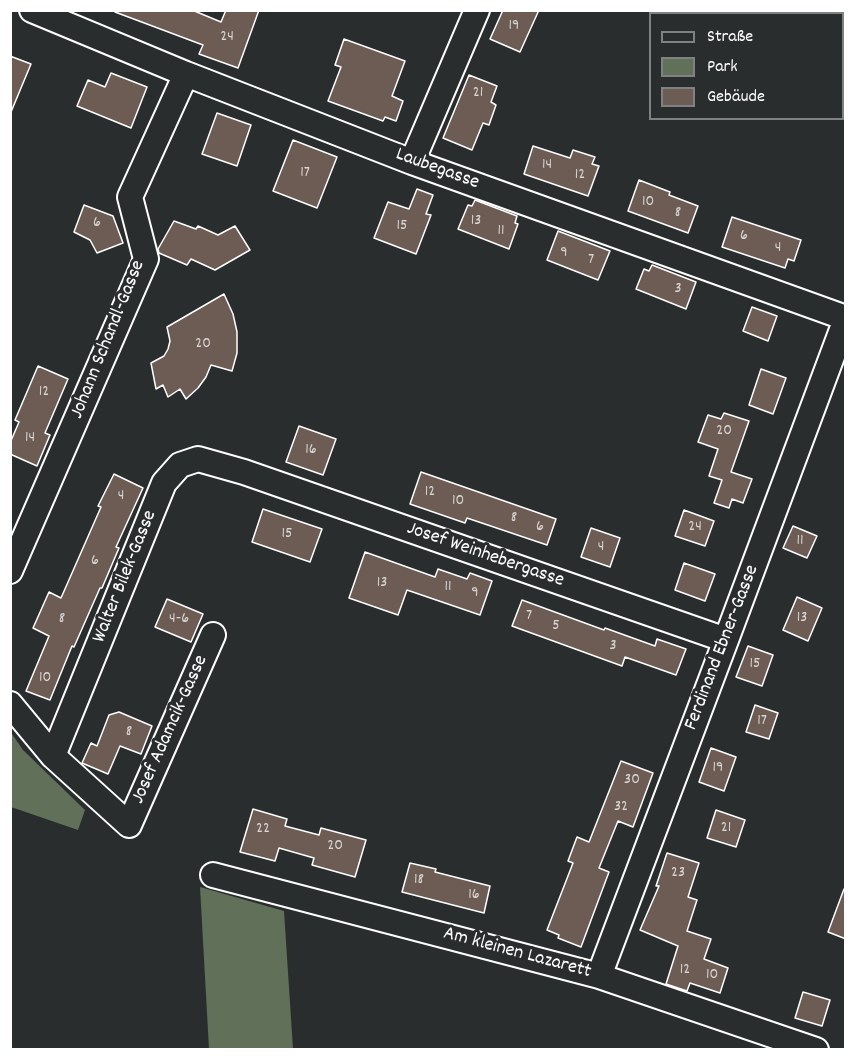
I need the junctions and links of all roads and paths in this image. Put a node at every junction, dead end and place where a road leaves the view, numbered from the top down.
1 (32, 10) edge
2 (477, 10) edge
3 (186, 74) junction
4 (412, 162) junction
5 (846, 319) edge
6 (244, 472) joint
7 (10, 571) edge
8 (213, 635) dead end
9 (726, 640) junction
10 (10, 704) edge
11 (53, 756) junction
12 (213, 875) dead end
13 (599, 976) junction
14 (816, 1050) edge

1 - 3 street, Laubegasse
2 - 4 street
3 - 4 street, Laubegasse
3 - 7 street, Johann Schandl-Gasse
4 - 5 street, Laubegasse
5 - 9 street, Ferdinand Ebner-Gasse
6 - 9 street, Josef Weinhebergasse
6 - 11 street, Walter Bilek-Gasse
8 - 11 street, Josef Adamcik-Gasse
9 - 13 street, Ferdinand Ebner-Gasse
10 - 11 street
12 - 13 street, Am kleinen Lazarett
13 - 14 street, Am kleinen Lazarett

